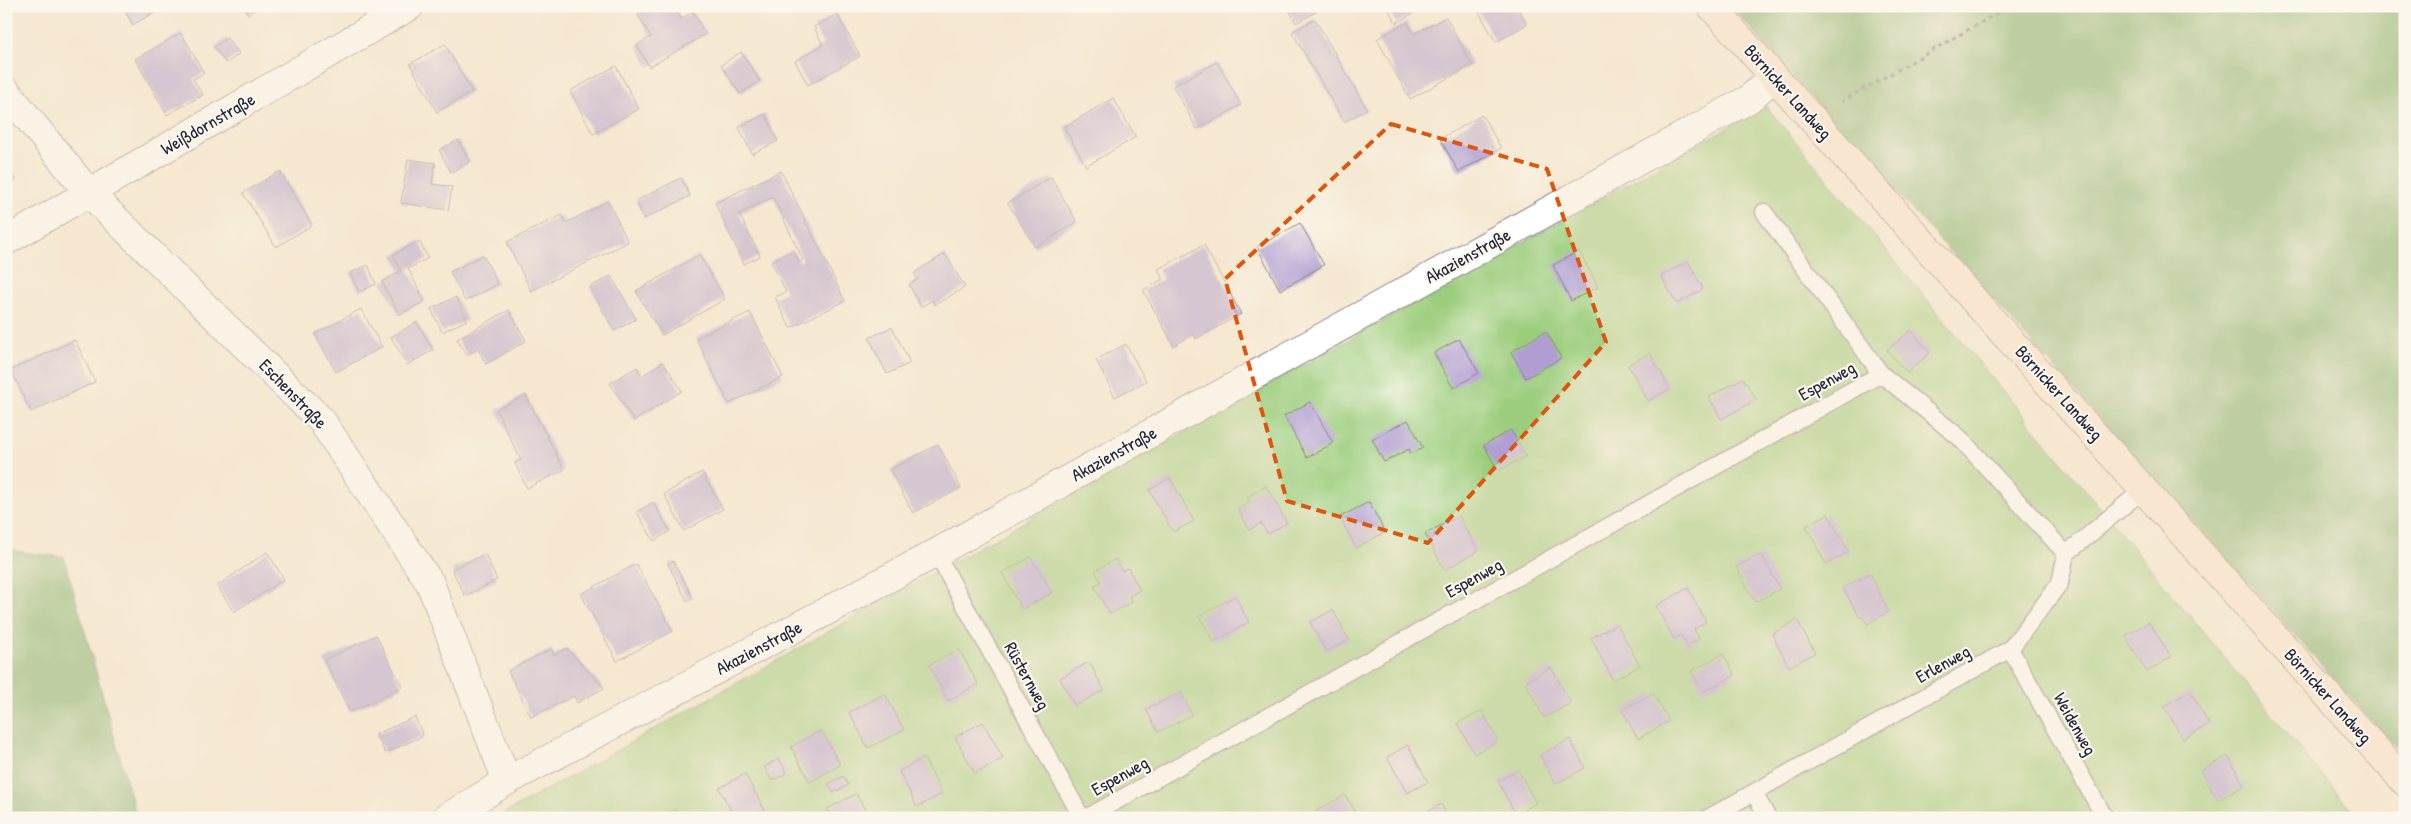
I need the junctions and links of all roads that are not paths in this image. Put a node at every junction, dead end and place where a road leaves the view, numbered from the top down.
1 (410, 6) edge
2 (1711, 6) edge
3 (1774, 77) junction
4 (6, 91) edge
5 (89, 193) junction
6 (1764, 212) dead end
7 (6, 241) edge
8 (1881, 374) junction
9 (2144, 489) junction
10 (936, 553) junction
11 (2066, 554) junction
12 (2010, 649) junction
13 (507, 781) junction
14 (2405, 782) edge
15 (1754, 793) junction
16 (446, 818) edge
17 (1084, 818) edge
18 (1708, 818) edge
19 (1768, 818) edge
20 (2105, 818) edge

1 - 5 street, Weißdornstraße
2 - 3 street, Börnicker Landweg
3 - 9 street, Börnicker Landweg
3 - 10 street, Akazienstraße
4 - 5 street, Eschenstraße
5 - 7 street, Weißdornstraße
5 - 13 street, Eschenstraße
6 - 8 lane
8 - 11 lane
8 - 17 lane, Espenweg
9 - 11 lane
9 - 14 street, Börnicker Landweg
10 - 13 street, Akazienstraße
10 - 17 lane, Rüsternweg
11 - 12 lane, Erlenweg
12 - 15 lane, Erlenweg
12 - 20 lane, Weidenweg
13 - 16 street, Akazienstraße
15 - 18 lane, Erlenweg
15 - 19 lane

